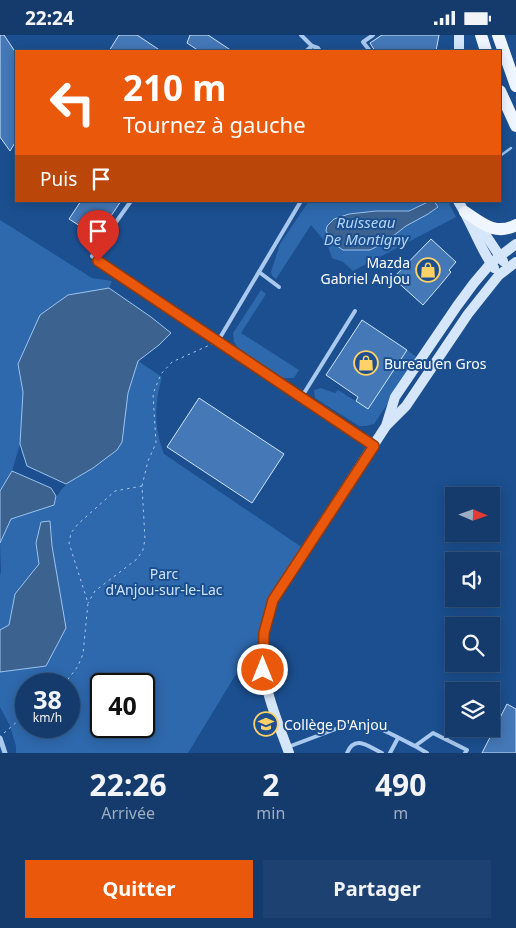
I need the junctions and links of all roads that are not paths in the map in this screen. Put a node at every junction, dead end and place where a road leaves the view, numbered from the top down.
1 (302, 35) edge
2 (372, 35) edge
3 (459, 35) edge
4 (481, 35) edge
5 (498, 35) edge
6 (312, 47) junction
7 (308, 50) edge
8 (319, 50) edge
9 (369, 50) edge
10 (459, 50) edge
11 (486, 50) edge
12 (516, 86) edge
13 (501, 93) edge
14 (516, 126) edge
15 (130, 202) edge
16 (300, 202) edge
17 (462, 207) edge
18 (516, 225) edge
19 (516, 245) edge
20 (500, 256) junction
21 (491, 263) junction
22 (512, 265) edge
23 (259, 272) junction
24 (499, 275) junction
25 (279, 287) dead end
26 (457, 306) junction
27 (355, 311) dead end
28 (468, 314) junction
29 (218, 341) junction
30 (301, 398) junction
31 (386, 426) junction
32 (374, 446) junction
33 (0, 737) edge
34 (398, 738) junction
35 (446, 739) joint
36 (415, 746) junction
37 (288, 750) edge
38 (5, 753) edge
39 (347, 753) edge
40 (382, 753) edge
41 (390, 753) edge
42 (427, 753) edge
43 (465, 753) edge

1 - 6 lane
2 - 9 lane
3 - 10 street
4 - 11 main road
5 - 12 main road
6 - 7 lane
6 - 8 lane
13 - 14 main road
15 - 29 lane
16 - 23 lane
17 - 18 main road
17 - 20 street
17 - 21 street
19 - 20 street
20 - 21 street
20 - 22 street
21 - 24 street
21 - 26 street
22 - 24 street
23 - 25 lane
23 - 29 lane
24 - 28 street
26 - 28 lane
26 - 31 street
27 - 30 lane
28 - 31 street
29 - 30 lane
30 - 32 lane
31 - 32 street
32 - 37 street
33 - 38 street
34 - 36 lane
34 - 37 lane
34 - 41 lane
35 - 36 lane
35 - 43 lane
36 - 42 lane
39 - 40 lane

